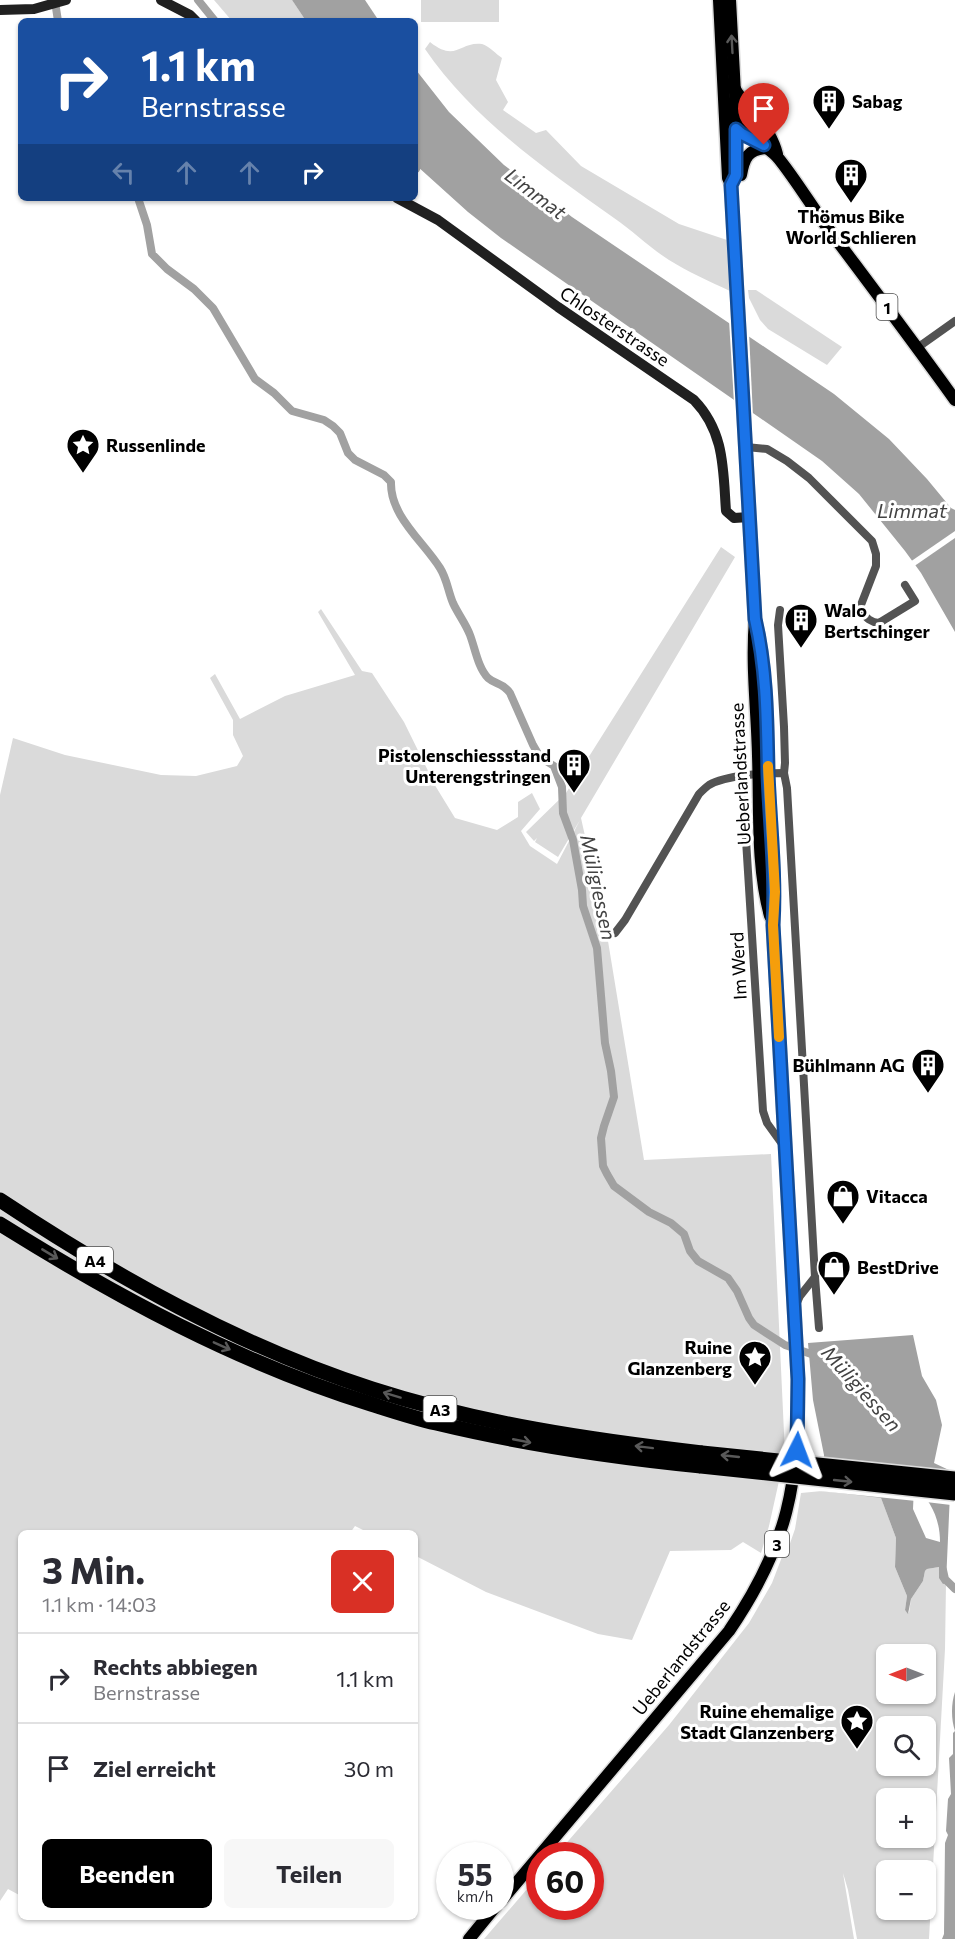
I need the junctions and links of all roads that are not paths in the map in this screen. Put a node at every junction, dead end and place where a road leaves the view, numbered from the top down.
1 (66, 0) edge
2 (161, 0) edge
3 (719, 0) edge
4 (729, 0) edge
5 (0, 10) edge
6 (193, 18) edge
7 (735, 88) junction
8 (725, 111) junction
9 (736, 129) junction
10 (767, 134) junction
11 (726, 138) junction
12 (767, 148) junction
13 (778, 157) junction
14 (731, 185) junction
15 (403, 201) edge
16 (955, 321) edge
17 (917, 348) junction
18 (955, 400) edge
19 (746, 447) junction
20 (749, 517) junction
21 (905, 585) dead end
22 (780, 609) dead end
23 (784, 773) junction
24 (764, 774) junction
25 (742, 776) junction
26 (615, 933) dead end
27 (785, 1148) junction
28 (0, 1200) edge
29 (0, 1207) edge
30 (0, 1224) edge
31 (815, 1277) junction
32 (794, 1308) junction
33 (192, 1315) junction
34 (819, 1328) dead end
35 (702, 1460) junction
36 (955, 1479) edge
37 (955, 1493) edge
38 (514, 1886) edge
39 (485, 1920) edge
40 (469, 1939) edge

1 - 5 street
2 - 6 street
3 - 8 main road, 1
7 -> 4 main road, Ueberlandstrasse
7 - 9 main road, Ueberlandstrasse
7 - 10 main road
8 - 9 main road, 1
8 - 11 main road, 3
9 - 10 main road
9 - 11 main road
9 - 12 main road, 1
9 - 14 main road, Ueberlandstrasse / 3
10 - 13 main road
11 - 14 main road, Ueberlandstrasse / 3
12 - 13 main road, 1
12 - 14 main road
13 - 17 main road, 1
14 - 19 main road, Ueberlandstrasse / 3
15 - 20 street, Chlosterstrasse
16 - 17 street
17 - 18 main road, 1
19 - 20 main road, Ueberlandstrasse / 3
19 - 21 street
20 - 24 main road, Ueberlandstrasse / 3
22 - 23 street
23 - 24 street
23 - 31 street
24 - 25 street
24 - 27 main road, Ueberlandstrasse / 3
25 - 26 street
25 - 27 street, Im Werd
27 - 32 main road, Ueberlandstrasse / 3
28 - 33 highway, A4
29 - 33 highway, A3
30 -> 35 highway, A3
31 - 32 street
31 - 34 street
32 - 38 main road, Ueberlandstrasse / 3
35 -> 33 highway, A3
36 -> 35 highway, A3, bridge
35 -> 37 highway, A3, bridge
39 - 40 main road

